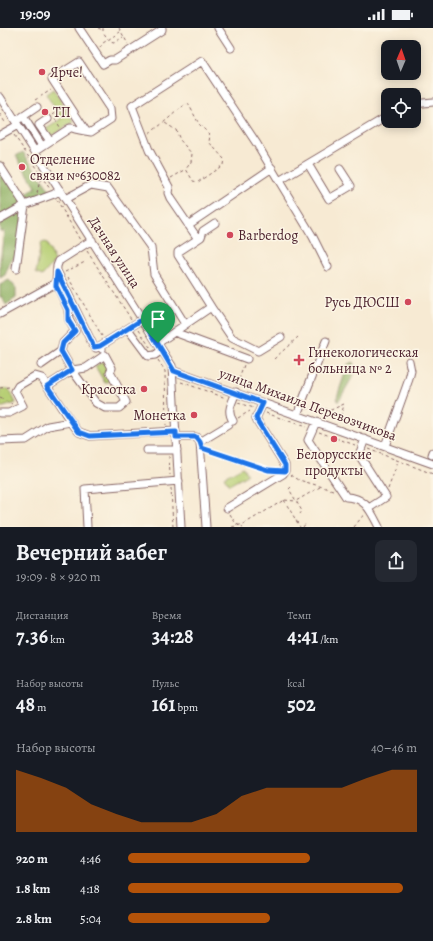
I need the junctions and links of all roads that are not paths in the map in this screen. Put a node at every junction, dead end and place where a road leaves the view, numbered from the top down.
1 (79, 28) edge
2 (162, 28) edge
3 (218, 28) edge
4 (231, 48) dead end
5 (0, 97) edge
6 (433, 102) edge
7 (421, 103) edge
8 (37, 107) road end
9 (23, 116) junction
10 (48, 119) dead end
11 (381, 120) edge
12 (17, 123) junction
13 (86, 131) junction
14 (0, 135) edge
15 (50, 141) junction
16 (42, 146) junction
17 (35, 151) junction
18 (308, 164) junction
19 (0, 166) edge
20 (272, 168) junction
21 (340, 169) dead end
22 (280, 181) junction
23 (57, 192) junction
24 (65, 199) junction
25 (25, 206) junction
26 (0, 219) edge
27 (215, 223) dead end
28 (188, 225) junction
29 (198, 239) junction
30 (92, 240) junction
31 (328, 267) dead end
32 (16, 269) dead end
33 (57, 272) junction
34 (56, 283) junction
35 (211, 307) junction
36 (0, 314) edge
37 (143, 319) junction
38 (185, 324) junction
39 (128, 329) junction
40 (174, 332) junction
41 (281, 337) dead end
42 (326, 341) dead end
43 (158, 343) junction
44 (100, 346) junction
45 (162, 350) junction
46 (61, 351) junction
47 (105, 355) junction
48 (246, 359) road end
49 (409, 361) dead end
50 (41, 364) dead end
51 (72, 370) junction
52 (174, 371) junction
53 (47, 386) junction
54 (237, 389) junction
55 (263, 403) junction
56 (0, 413) edge
57 (297, 415) junction
58 (71, 422) junction
59 (316, 422) junction
60 (176, 434) junction
61 (365, 439) junction
62 (0, 441) edge
63 (201, 445) junction
64 (385, 446) junction
65 (147, 450) dead end
66 (177, 450) junction
67 (433, 464) edge
68 (179, 481) junction
69 (227, 508) road end
70 (369, 508) junction
71 (87, 527) edge
72 (181, 527) edge
73 (206, 527) edge
74 (379, 527) edge

1 - 2 street
3 - 4 street
5 - 12 street, Дачная улица
6 - 7 street
8 - 9 street
9 - 12 street
9 - 16 street
10 - 15 street
11 - 18 street
12 - 14 street
12 - 17 street, Дачная улица
13 - 13 street
13 - 15 street
15 - 16 street
16 - 17 street
17 - 23 street, Дачная улица
18 - 21 street
18 - 22 street
19 - 25 street
20 - 22 street
20 - 28 street
20 - 28 street
22 - 31 street
23 - 24 street, Дачная улица
23 - 25 street
24 - 30 street, Дачная улица
24 - 38 street
25 - 26 street
25 - 32 street
27 - 29 street
28 - 29 street
29 - 35 street
30 - 33 street
30 - 37 street, Дачная улица
33 - 34 street
33 - 44 street
34 - 36 street
34 - 46 street
35 - 38 street
35 - 41 street
37 - 39 street
37 - 43 street, Дачная улица
38 - 40 street
39 - 44 street
39 - 45 street
40 - 43 street
40 - 48 street
42 - 57 street
43 - 45 street, Дачная улица
44 - 47 street
45 - 52 street, Дачная улица
46 - 50 street
46 - 51 street
47 - 51 street
47 - 51 street
49 - 64 street
51 - 53 street
52 - 54 street, улица Михаила Перевозчикова
52 - 60 street, Дачная улица
53 - 56 street
53 - 58 street
54 - 55 street, улица Михаила Перевозчикова
54 - 63 street
55 - 57 street, улица Михаила Перевозчикова
55 - 69 street
57 - 59 street, улица Михаила Перевозчикова
58 - 60 street
58 - 62 street
59 - 61 street, улица Михаила Перевозчикова
59 - 70 street
60 - 63 street
60 - 66 street, Дачная улица
61 - 64 street, улица Михаила Перевозчикова
61 - 70 street
63 - 73 street
64 - 67 street, улица Михаила Перевозчикова
65 - 66 street
66 - 68 street, Дачная улица
68 - 71 street
68 - 72 street, Дачная улица
70 - 74 street

